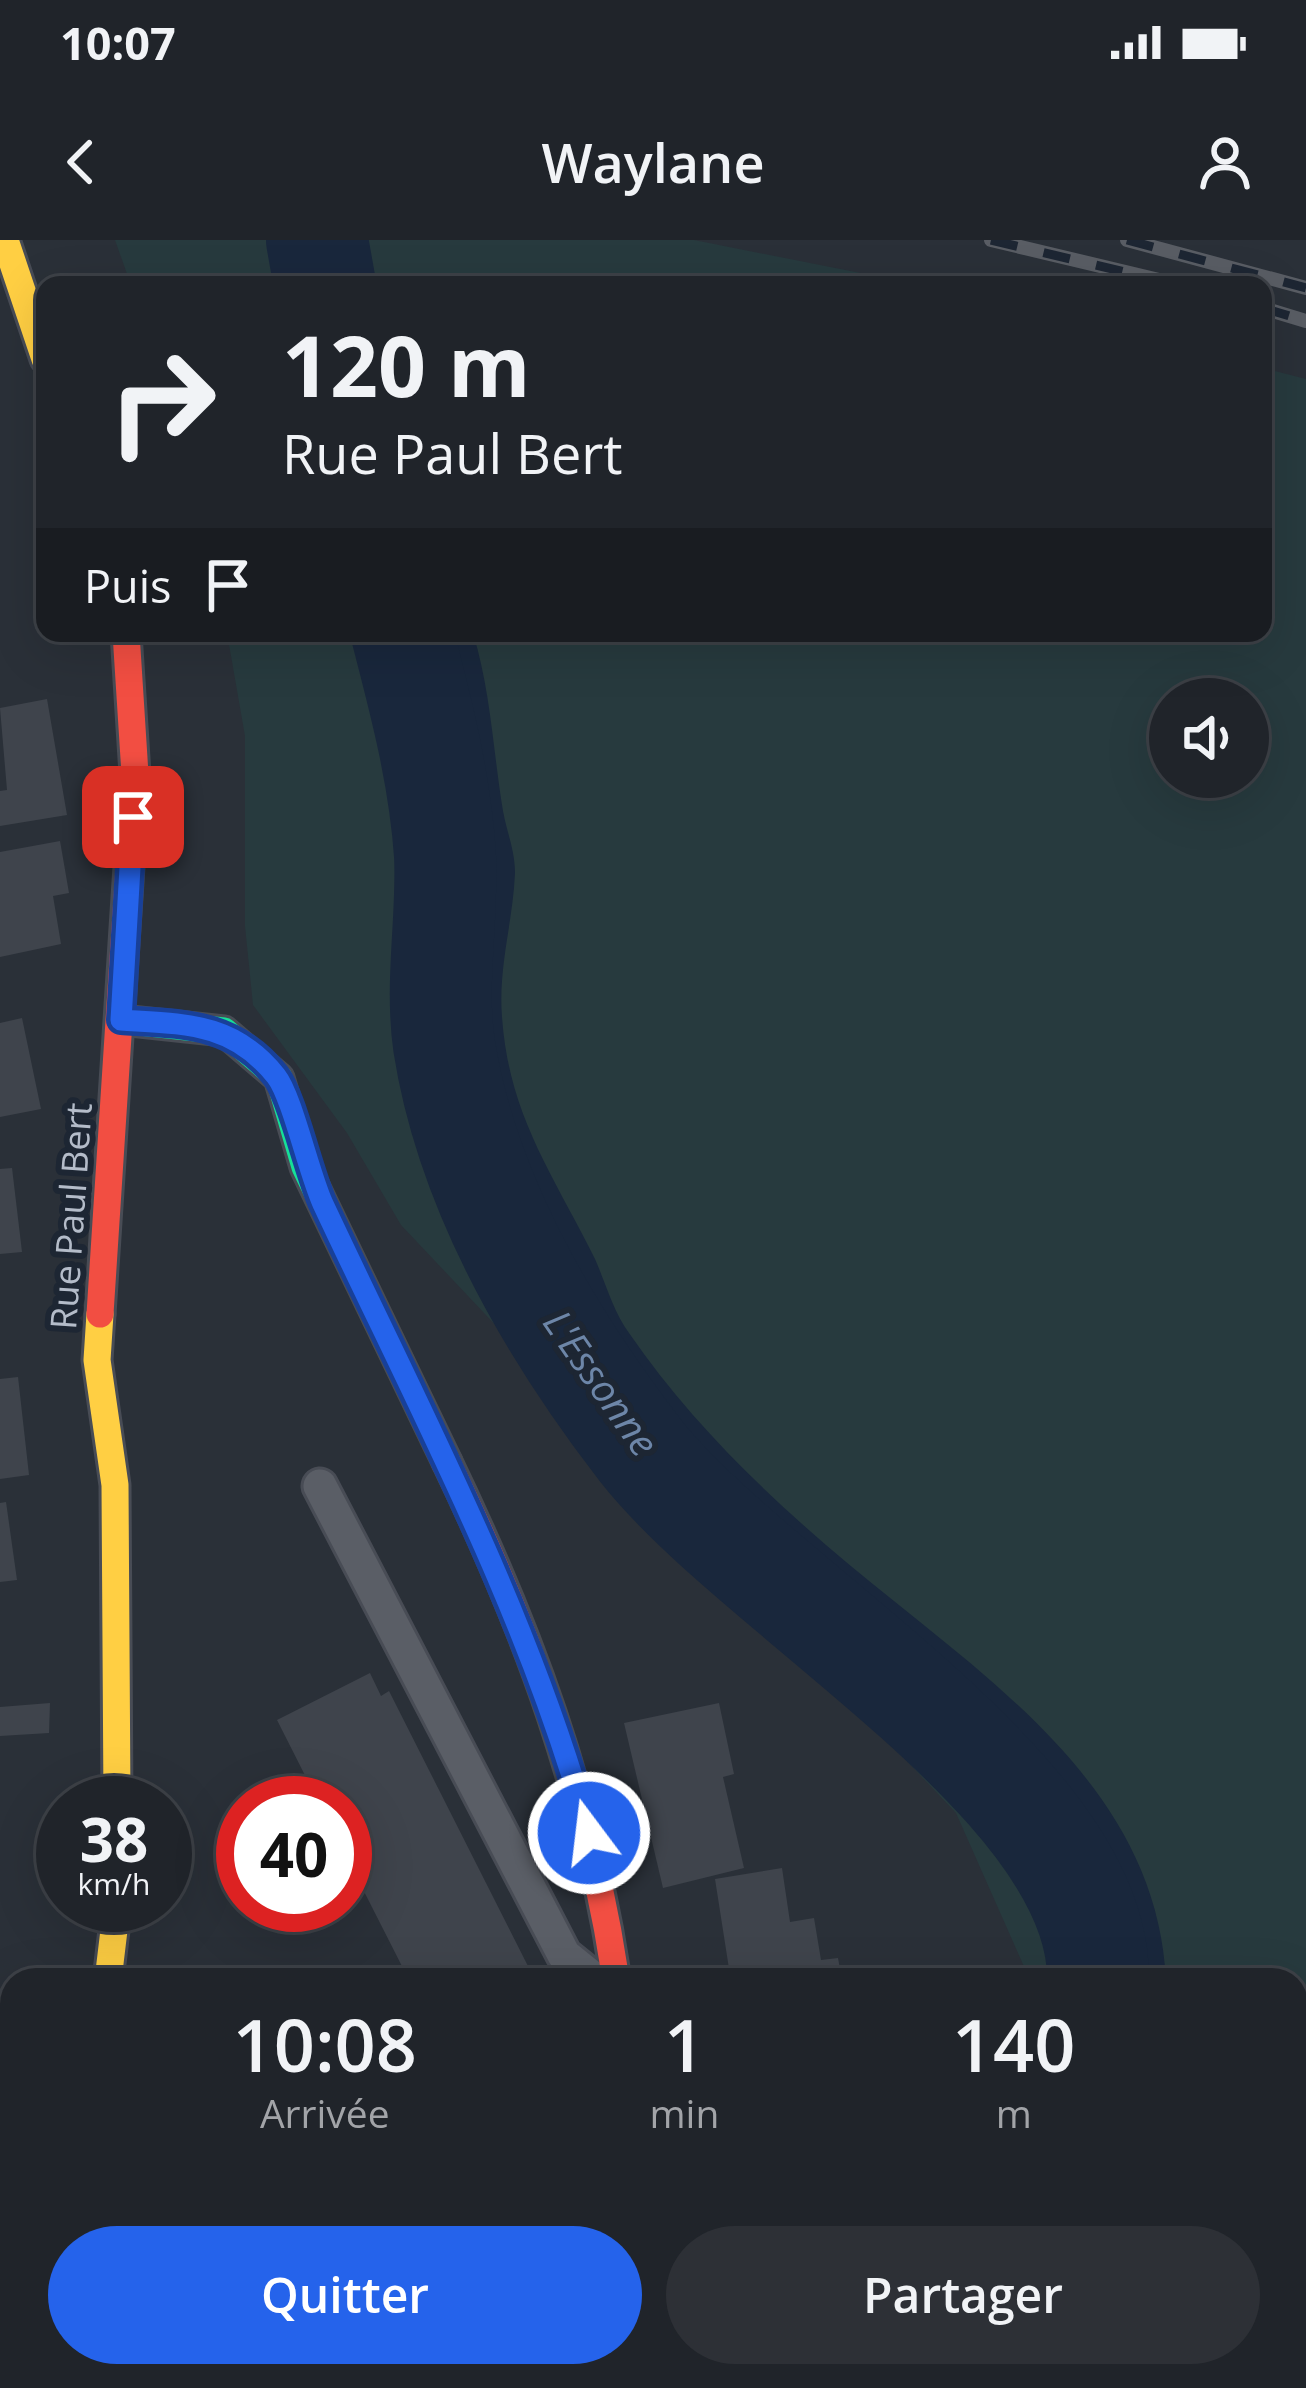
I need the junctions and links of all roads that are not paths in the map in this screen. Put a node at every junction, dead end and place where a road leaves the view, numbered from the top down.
1 (5, 240) edge
2 (36, 332) edge
3 (127, 642) edge
4 (121, 1020) junction
5 (320, 1486) dead end
6 (117, 1776) edge
7 (114, 1932) edge
8 (109, 1968) edge
9 (580, 1968) edge
10 (614, 1968) edge

1 - 2 street
3 - 4 street, Rue Paul Bert
4 - 6 street, Rue Paul Bert
4 - 10 street
5 - 9 lane
7 - 8 street

